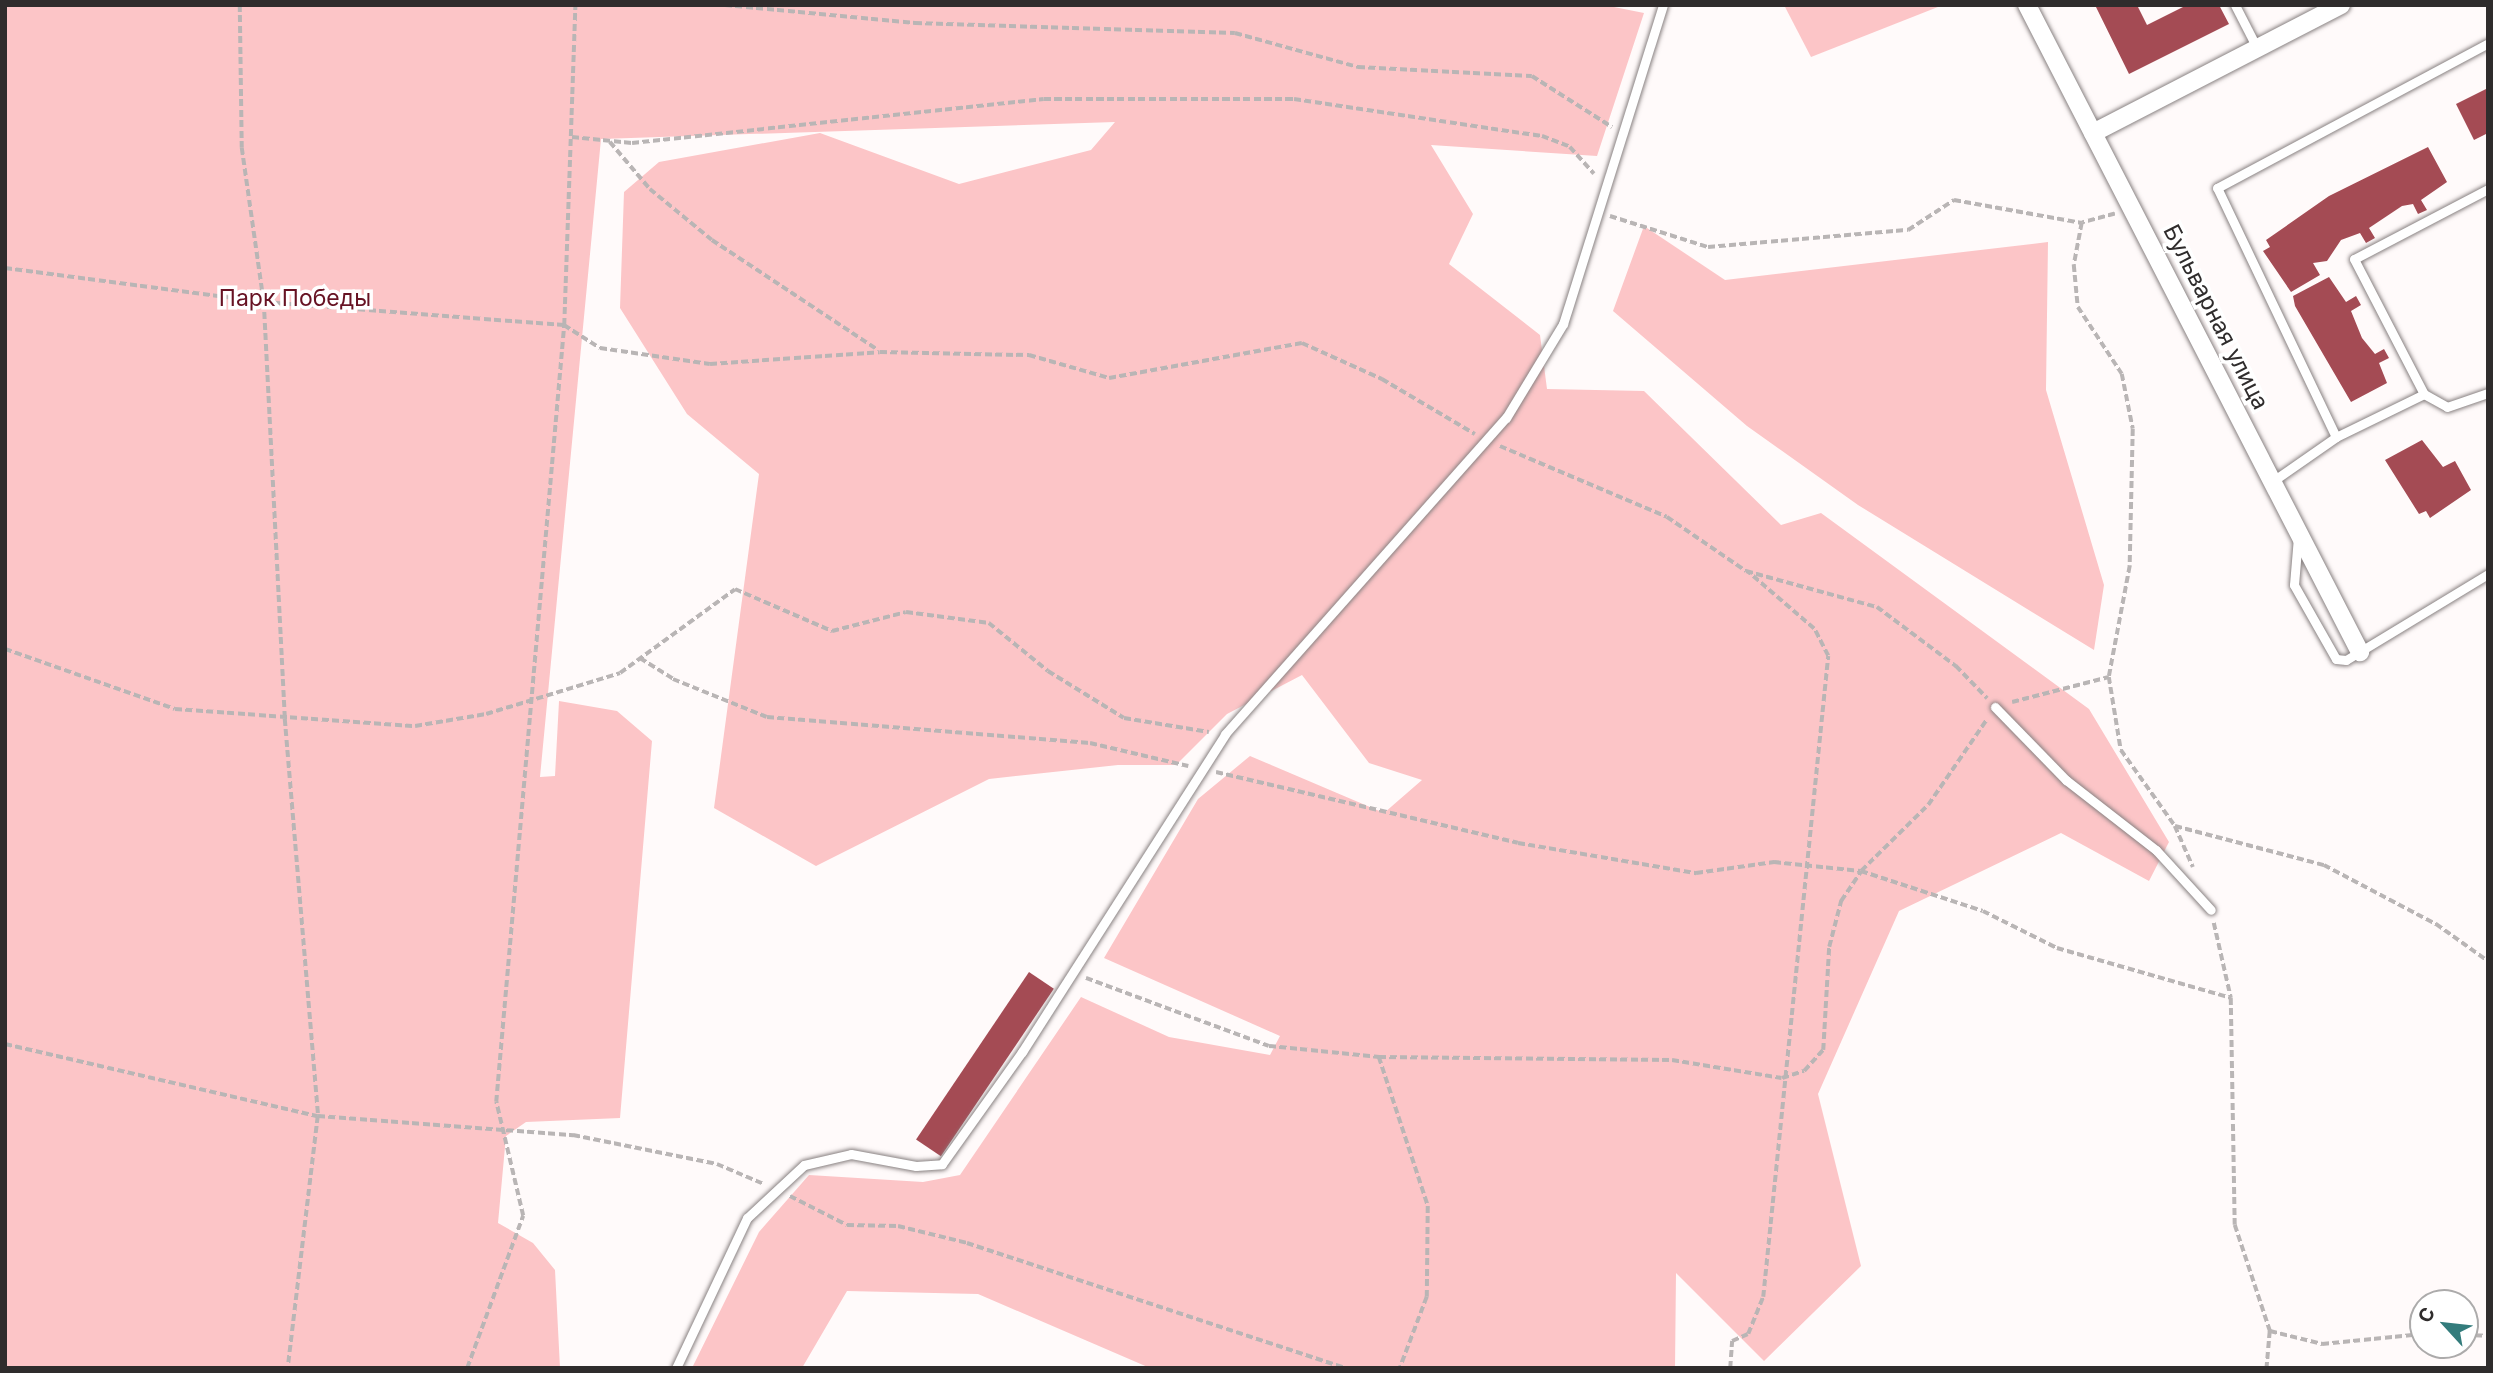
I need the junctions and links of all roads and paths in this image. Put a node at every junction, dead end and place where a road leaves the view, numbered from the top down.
1 (240, 5) edge
2 (575, 5) edge
3 (725, 5) edge
4 (1663, 5) edge
5 (2027, 5) edge
6 (2235, 5) edge
7 (2342, 5) edge
8 (2488, 43) edge
9 (2257, 48) junction
10 (2093, 133) junction
11 (1621, 135) junction
12 (572, 137) junction
13 (610, 142) junction
14 (2488, 189) edge
15 (1604, 190) junction
16 (2132, 209) junction
17 (1598, 212) junction
18 (2082, 223) junction
19 (5, 268) edge
20 (264, 302) junction
21 (564, 325) junction
22 (880, 352) junction
23 (2488, 393) edge
24 (2424, 394) junction
25 (2336, 437) junction
26 (1487, 440) junction
27 (2273, 481) junction
28 (2298, 534) junction
29 (1746, 571) junction
30 (2488, 574) edge
31 (5, 649) edge
32 (2360, 652) junction
33 (640, 658) junction
34 (2109, 677) junction
35 (528, 701) junction
36 (1995, 707) junction
37 (285, 719) junction
38 (1225, 734) junction
39 (1203, 769) junction
40 (2175, 826) junction
41 (1806, 867) junction
42 (1861, 871) junction
43 (2196, 874) dead end
44 (2211, 910) joint
45 (2488, 961) edge
46 (1074, 973) junction
47 (2231, 998) junction
48 (5, 1044) edge
49 (1379, 1057) junction
50 (1782, 1078) junction
51 (317, 1116) junction
52 (501, 1135) junction
53 (777, 1189) junction
54 (2270, 1331) junction
55 (2409, 1335) edge
56 (288, 1368) edge
57 (467, 1368) edge
58 (676, 1368) edge
59 (1346, 1368) edge
60 (1400, 1368) edge
61 (1730, 1368) edge
62 (2267, 1368) edge

1 - 20 path
2 - 12 path
3 - 11 path
4 - 11 lane
5 - 10 street, Бульварная улица
6 - 9 lane
7 - 9 street
8 - 25 lane
9 - 10 street
10 - 16 street, Бульварная улица
11 - 15 lane
12 - 13 path
12 - 21 path
13 - 15 path
13 - 22 path
14 - 24 lane
15 - 17 lane
16 - 18 path
16 - 27 street, Бульварная улица
17 - 18 path
17 - 26 lane
18 - 34 path
19 - 20 path
20 - 21 path
20 - 37 path
21 - 22 path
21 - 35 path
22 - 26 path
23 - 24 lane
24 - 25 lane
25 - 27 lane
26 - 29 path
26 - 38 lane
27 - 28 street, Бульварная улица
28 - 32 street, Бульварная улица
28 - 32 lane
29 - 36 path
29 - 41 path
30 - 32 lane
31 - 37 path
33 - 35 path
33 - 38 path
33 - 39 path
34 - 36 path
34 - 40 path
35 - 37 path
35 - 52 path
36 - 42 path
36 - 44 lane
37 - 51 path
38 - 39 lane
39 - 41 path
39 - 46 lane
40 - 43 path
40 - 45 path
41 - 42 path
41 - 50 path
42 - 47 path
42 - 50 path
44 - 47 path
46 - 49 path
46 - 53 lane
47 - 54 path
48 - 51 path
49 - 50 path
49 - 60 path
50 - 61 path
51 - 52 path
51 - 56 path
52 - 53 path
52 - 57 path
53 - 58 lane
53 - 59 path
54 - 55 path
54 - 62 path

